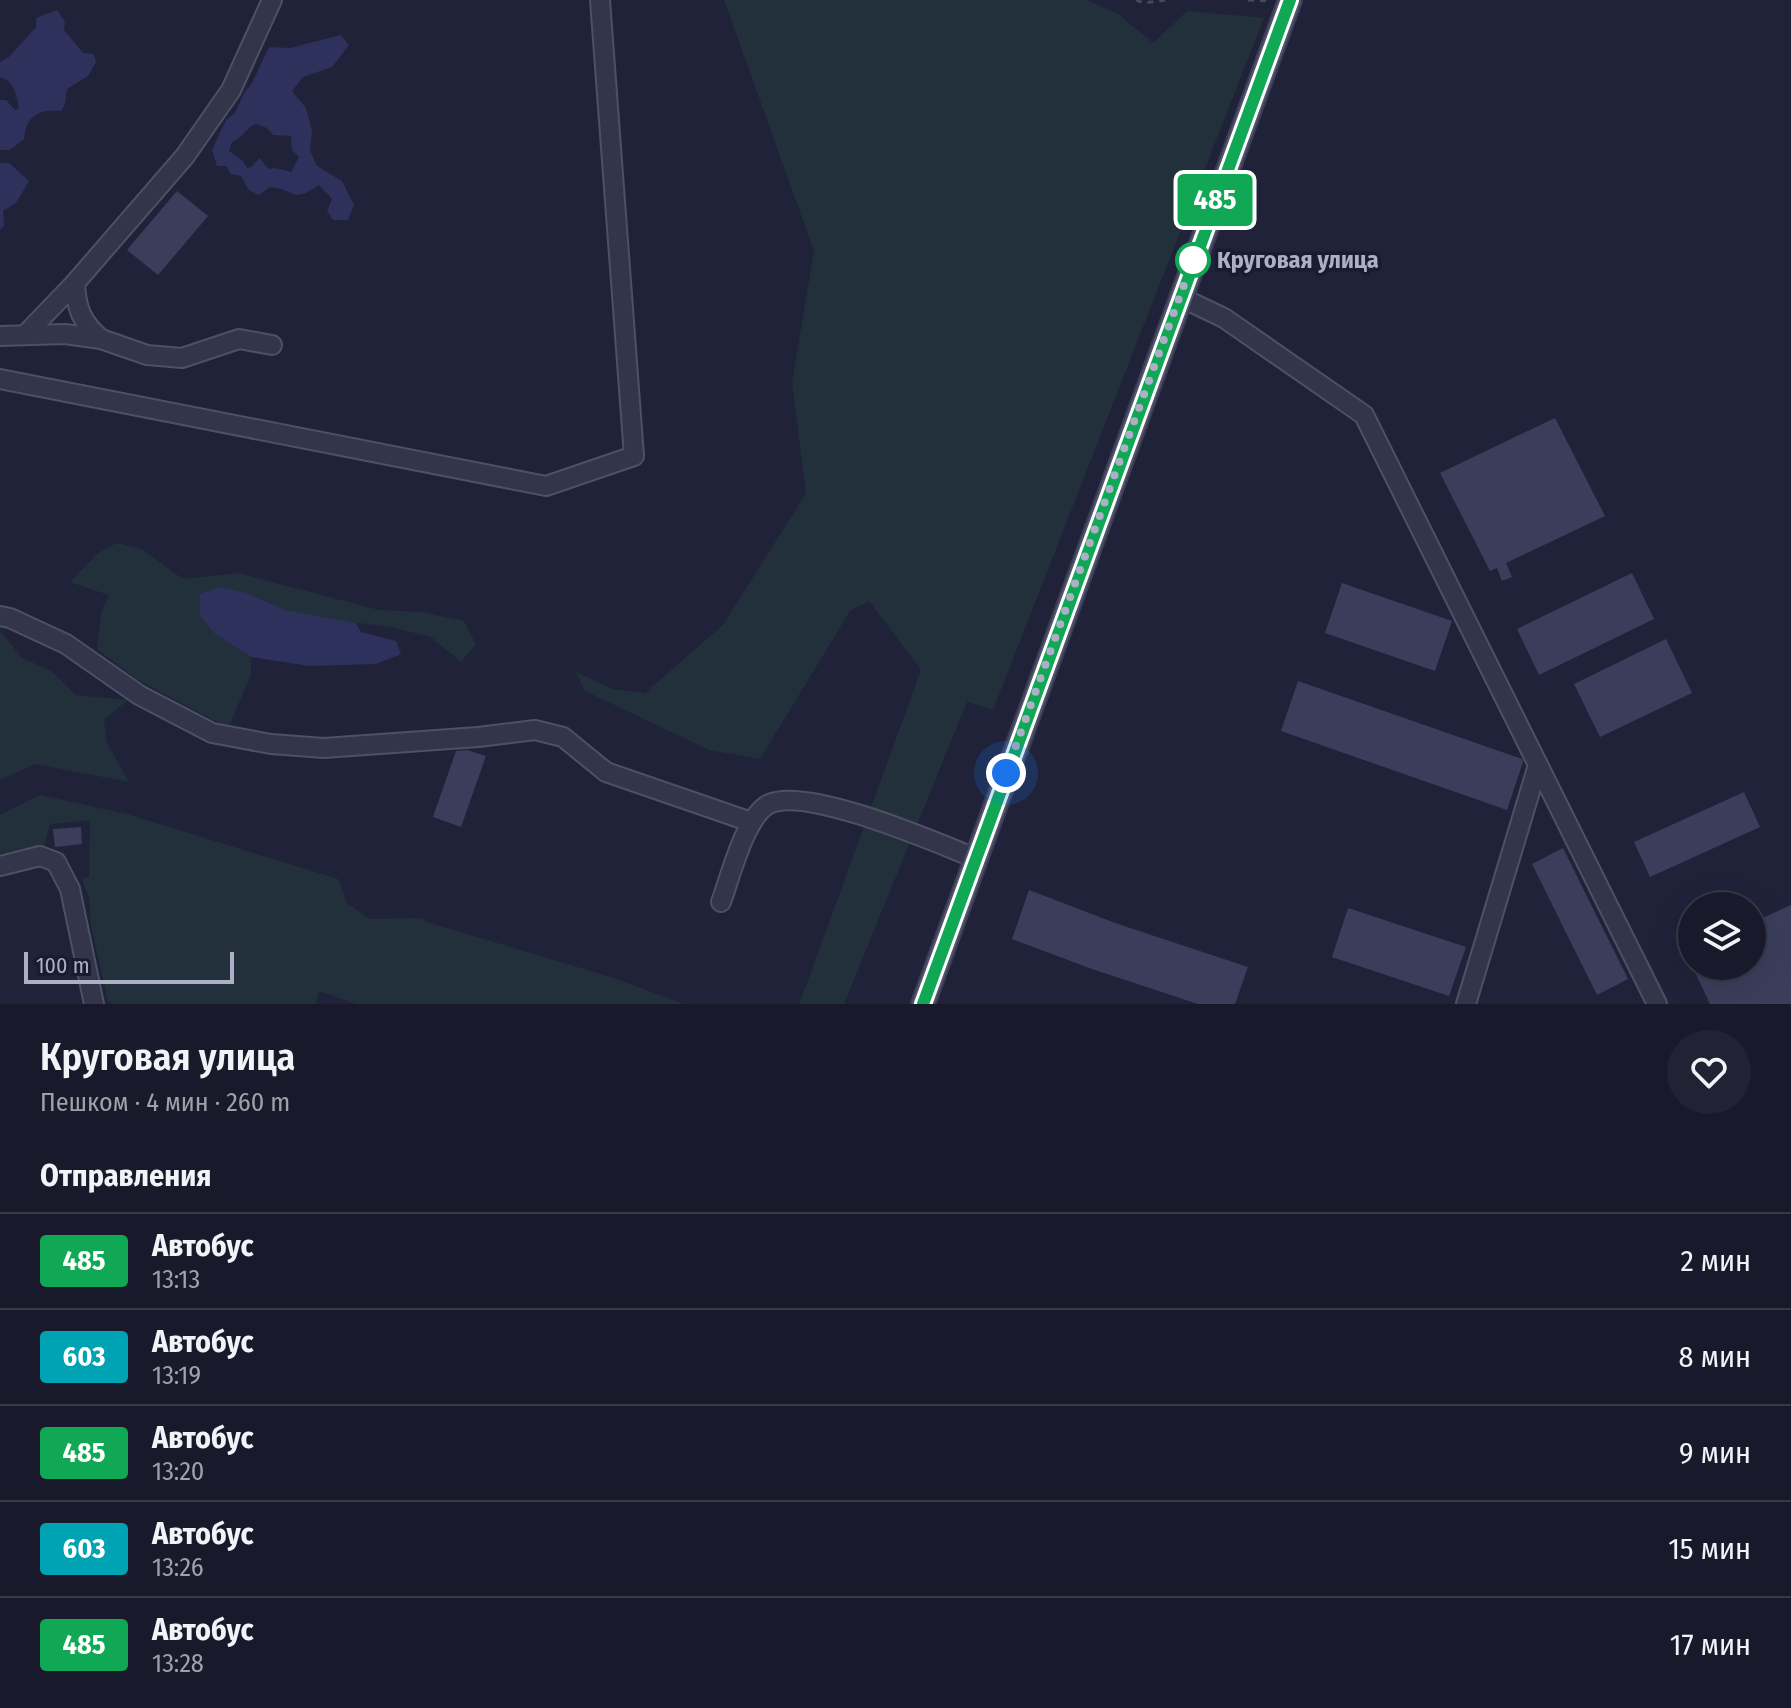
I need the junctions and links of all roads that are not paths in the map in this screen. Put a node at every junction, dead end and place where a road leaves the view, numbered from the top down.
1 (272, 0) edge
2 (600, 0) edge
3 (1290, 1) edge
4 (75, 283) junction
5 (1180, 297) junction
6 (26, 334) junction
7 (0, 336) edge
8 (101, 339) junction
9 (272, 345) dead end
10 (0, 379) edge
11 (0, 616) edge
12 (1538, 765) junction
13 (751, 822) junction
14 (975, 858) junction
15 (0, 866) edge
16 (721, 902) dead end
17 (94, 1004) edge
18 (923, 1004) edge
19 (1466, 1004) edge
20 (1657, 1004) edge

1 - 4 street
2 - 10 street
3 - 5 main road
4 - 6 street
4 - 8 street
5 - 12 street
5 - 14 main road
6 - 7 street
6 - 8 street
8 - 9 street
11 - 13 street
12 - 19 street
12 - 20 street
13 - 14 street
13 - 16 street
14 - 18 main road
15 - 17 street

